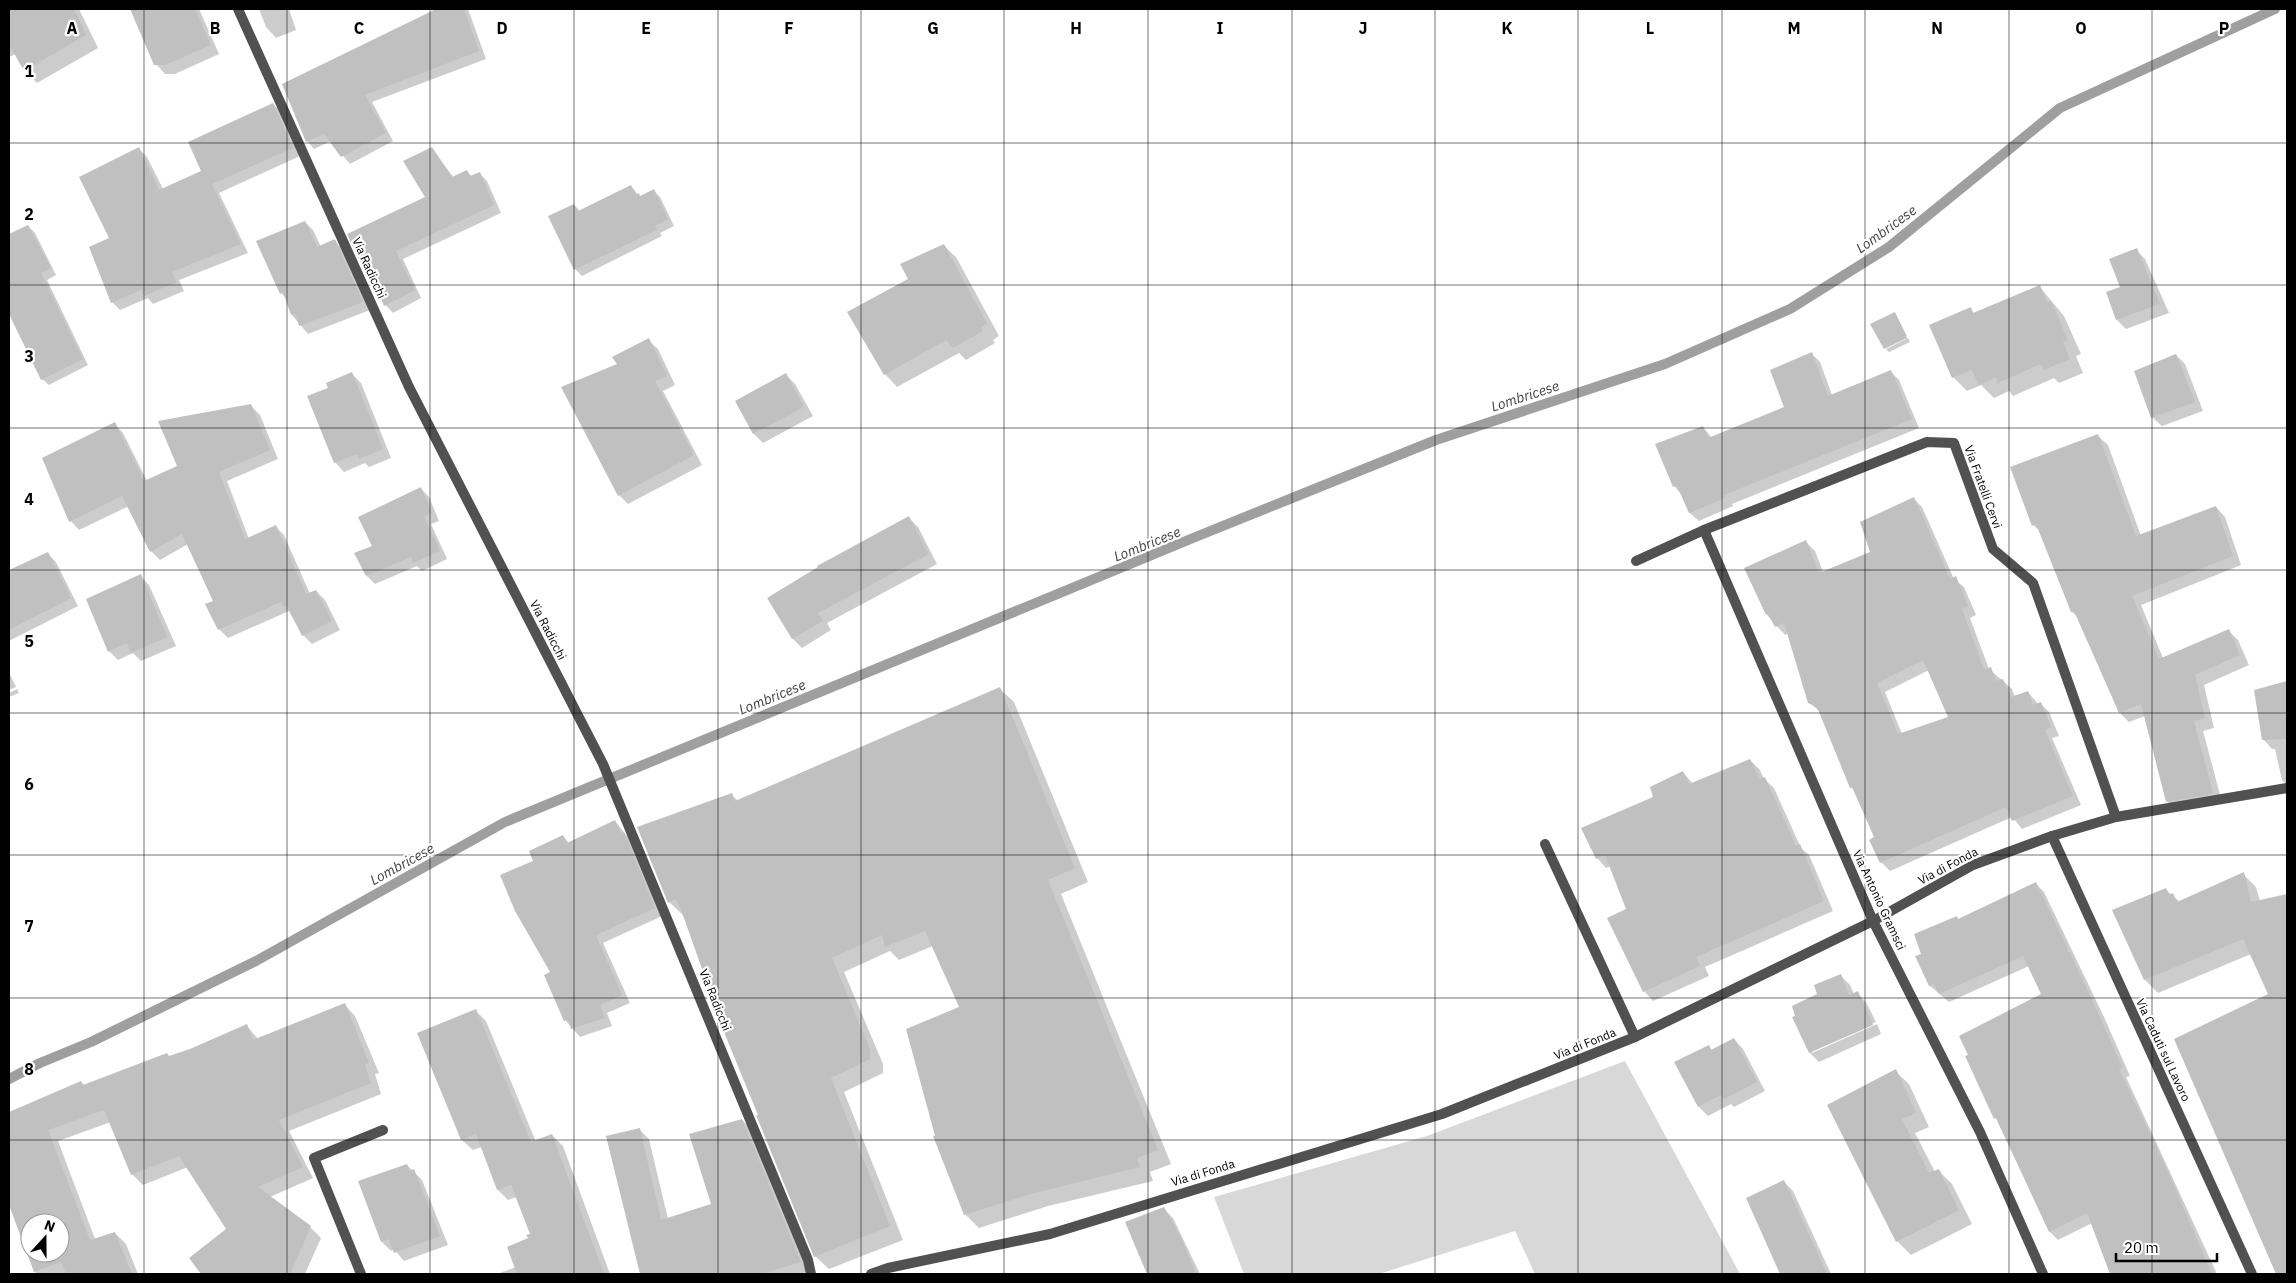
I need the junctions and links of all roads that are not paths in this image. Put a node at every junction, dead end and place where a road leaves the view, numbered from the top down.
1 (238, 9) edge
2 (1704, 530) junction
3 (1636, 561) dead end
4 (2287, 788) edge
5 (2116, 817) junction
6 (2052, 836) junction
7 (1544, 844) dead end
8 (1873, 921) junction
9 (1635, 1037) junction
10 (383, 1130) dead end
11 (361, 1274) edge
12 (811, 1274) edge
13 (871, 1274) edge
14 (2044, 1274) edge
15 (2252, 1274) edge

1 - 12 street, Via Radicchi
2 - 3 street, Via Fratelli Cervi
2 - 5 street, Via Fratelli Cervi
2 - 8 street, Via Antonio Gramsci
4 - 5 street, Via di Fonda
5 - 6 street, Via di Fonda
6 - 8 street, Via di Fonda
6 - 15 street, Via Caduti sul Lavoro
7 - 9 street
8 - 9 street, Via di Fonda
8 - 14 street, Via Antonio Gramsci
9 - 13 street, Via di Fonda
10 - 11 street

